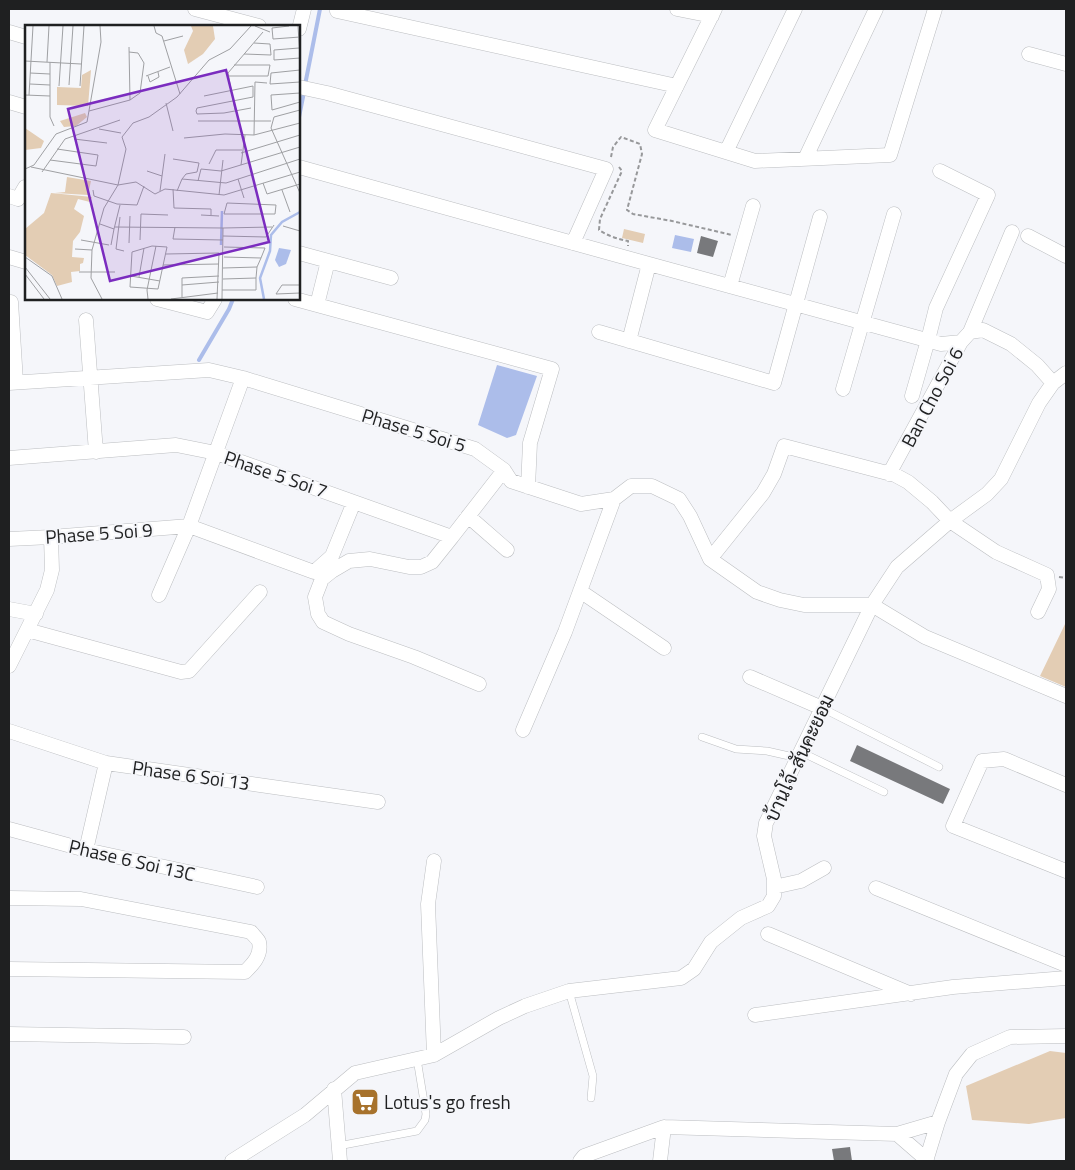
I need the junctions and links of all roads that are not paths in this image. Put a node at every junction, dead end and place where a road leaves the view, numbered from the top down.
1 (195, 9) edge
2 (304, 9) edge
3 (338, 9) edge
4 (677, 9) edge
5 (795, 9) edge
6 (876, 9) edge
7 (936, 9) edge
8 (713, 12) edge
9 (256, 25) edge
10 (300, 25) edge
11 (9, 32) edge
12 (25, 37) edge
13 (1029, 54) dead end
14 (1066, 64) edge
15 (677, 86) junction
16 (304, 88) edge
17 (9, 102) edge
18 (25, 107) edge
19 (726, 152) junction
20 (805, 159) junction
21 (300, 167) edge
22 (940, 171) dead end
23 (25, 187) edge
24 (9, 196) edge
25 (753, 206) dead end
26 (894, 214) dead end
27 (820, 217) dead end
28 (1012, 232) dead end
29 (1028, 236) dead end
30 (573, 243) junction
31 (300, 253) edge
32 (1066, 256) edge
33 (9, 257) edge
34 (328, 261) junction
35 (25, 262) edge
36 (649, 264) junction
37 (391, 278) dead end
38 (730, 286) junction
39 (161, 300) edge
40 (214, 300) edge
41 (298, 300) edge
42 (11, 302) dead end
43 (796, 304) junction
44 (317, 305) junction
45 (86, 320) dead end
46 (863, 322) junction
47 (599, 332) dead end
48 (965, 337) junction
49 (928, 340) junction
50 (629, 341) junction
51 (1066, 373) edge
52 (91, 378) junction
53 (243, 378) junction
54 (12, 382) edge
55 (1054, 383) junction
56 (843, 389) dead end
57 (912, 396) dead end
58 (96, 452) junction
59 (216, 453) junction
60 (9, 458) edge
61 (504, 470) junction
62 (889, 474) junction
63 (528, 487) junction
64 (614, 499) junction
65 (354, 502) junction
66 (468, 516) junction
67 (950, 521) junction
68 (189, 526) junction
69 (51, 537) junction
70 (452, 537) junction
71 (9, 539) edge
72 (508, 550) dead end
73 (710, 558) junction
74 (580, 591) junction
75 (260, 592) dead end
76 (159, 595) dead end
77 (872, 605) junction
78 (9, 609) edge
79 (1038, 612) dead end
80 (36, 614) junction
81 (27, 630) junction
82 (664, 648) dead end
83 (9, 666) edge
84 (750, 677) dead end
85 (479, 684) dead end
86 (1066, 696) edge
87 (822, 708) junction
88 (524, 730) dead end
89 (9, 731) edge
90 (702, 737) dead end
91 (799, 755) junction
92 (106, 763) junction
93 (939, 767) dead end
94 (1066, 785) edge
95 (884, 792) dead end
96 (378, 802) dead end
97 (9, 828) edge
98 (86, 850) junction
99 (434, 861) dead end
100 (824, 868) dead end
101 (1066, 871) edge
102 (257, 887) dead end
103 (774, 887) junction
104 (876, 888) dead end
105 (9, 898) edge
106 (768, 934) dead end
107 (1066, 965) edge
108 (9, 969) edge
109 (1066, 978) edge
110 (569, 991) junction
111 (912, 994) junction
112 (755, 1015) dead end
113 (9, 1034) edge
114 (1066, 1036) edge
115 (184, 1037) dead end
116 (434, 1055) junction
117 (417, 1058) junction
118 (334, 1090) junction
119 (591, 1098) dead end
120 (938, 1122) junction
121 (664, 1127) junction
122 (897, 1134) junction
123 (338, 1146) junction
124 (232, 1161) edge
125 (340, 1161) edge
126 (580, 1161) edge
127 (660, 1161) edge
128 (926, 1161) edge

1 - 9 street
2 - 10 street
3 - 15 street
4 - 8 street
5 - 19 street
6 - 20 street
7 - 20 street
8 - 15 street
11 - 12 street
13 - 14 street
15 - 19 street
16 - 30 street
17 - 18 street
19 - 20 street
21 - 30 street
22 - 49 street
23 - 24 street
25 - 38 street
26 - 46 street
27 - 43 street
28 - 48 street
29 - 32 street
30 - 36 street
31 - 34 street
33 - 35 street
34 - 37 street
34 - 44 street
36 - 38 street
36 - 50 street
38 - 43 street
39 - 40 street
41 - 44 street
42 - 54 street
43 - 46 street
43 - 50 street
44 - 63 street
45 - 52 street
46 - 49 street
46 - 56 street
47 - 50 street
48 - 49 street
48 - 55 street, Ban Cho Soi 6
48 - 62 street, Ban Cho Soi 6
49 - 57 street
51 - 55 street, บ้านโจ้-สันคะยอม
52 - 53 street, Phase 5 Soi 5
52 - 54 street, Phase 5 Soi 5
52 - 58 street
53 - 59 street
53 - 61 street, Phase 5 Soi 5
55 - 67 street, บ้านโจ้-สันคะยอม
58 - 59 street, Phase 5 Soi 7
58 - 60 street, Phase 5 Soi 7
59 - 65 street, Phase 5 Soi 7
59 - 68 street
61 - 63 street, Phase 5 Soi 5
61 - 66 street
62 - 67 street
62 - 73 street
63 - 64 street, Phase 5 Soi 5
64 - 73 street, Phase 5 Soi 5
64 - 74 street
65 - 68 street
65 - 70 street, Phase 5 Soi 7
66 - 70 street
66 - 72 street
67 - 77 street, บ้านโจ้-สันคะยอม
67 - 79 street
68 - 69 street, Phase 5 Soi 9
68 - 76 street
69 - 71 street, Phase 5 Soi 9
69 - 80 street
70 - 85 street
73 - 77 street, Phase 5 Soi 5
74 - 82 street
74 - 88 street
75 - 81 street
77 - 86 street
77 - 87 street, บ้านโจ้-สันคะยอม
78 - 80 street
80 - 81 street
81 - 83 street
84 - 87 street
87 - 91 street, บ้านโจ้-สันคะยอม
87 - 93 lane
89 - 92 street, Phase 6 Soi 13
90 - 91 lane
91 - 95 lane
91 - 103 street, บ้านโจ้-สันคะยอม
92 - 96 street, Phase 6 Soi 13
92 - 98 street
94 - 101 street
97 - 98 street, Phase 6 Soi 13C
98 - 102 street, Phase 6 Soi 13C
99 - 116 street
100 - 103 street
103 - 110 street
104 - 107 street
105 - 108 street
106 - 111 street
109 - 111 street
110 - 116 street
110 - 119 lane
111 - 112 street
113 - 115 street
114 - 120 street
116 - 117 street
117 - 118 street
117 - 123 lane
118 - 123 street
118 - 124 street
120 - 122 street
120 - 128 street
121 - 122 street
121 - 126 street
121 - 127 street
122 - 128 street
123 - 125 street

